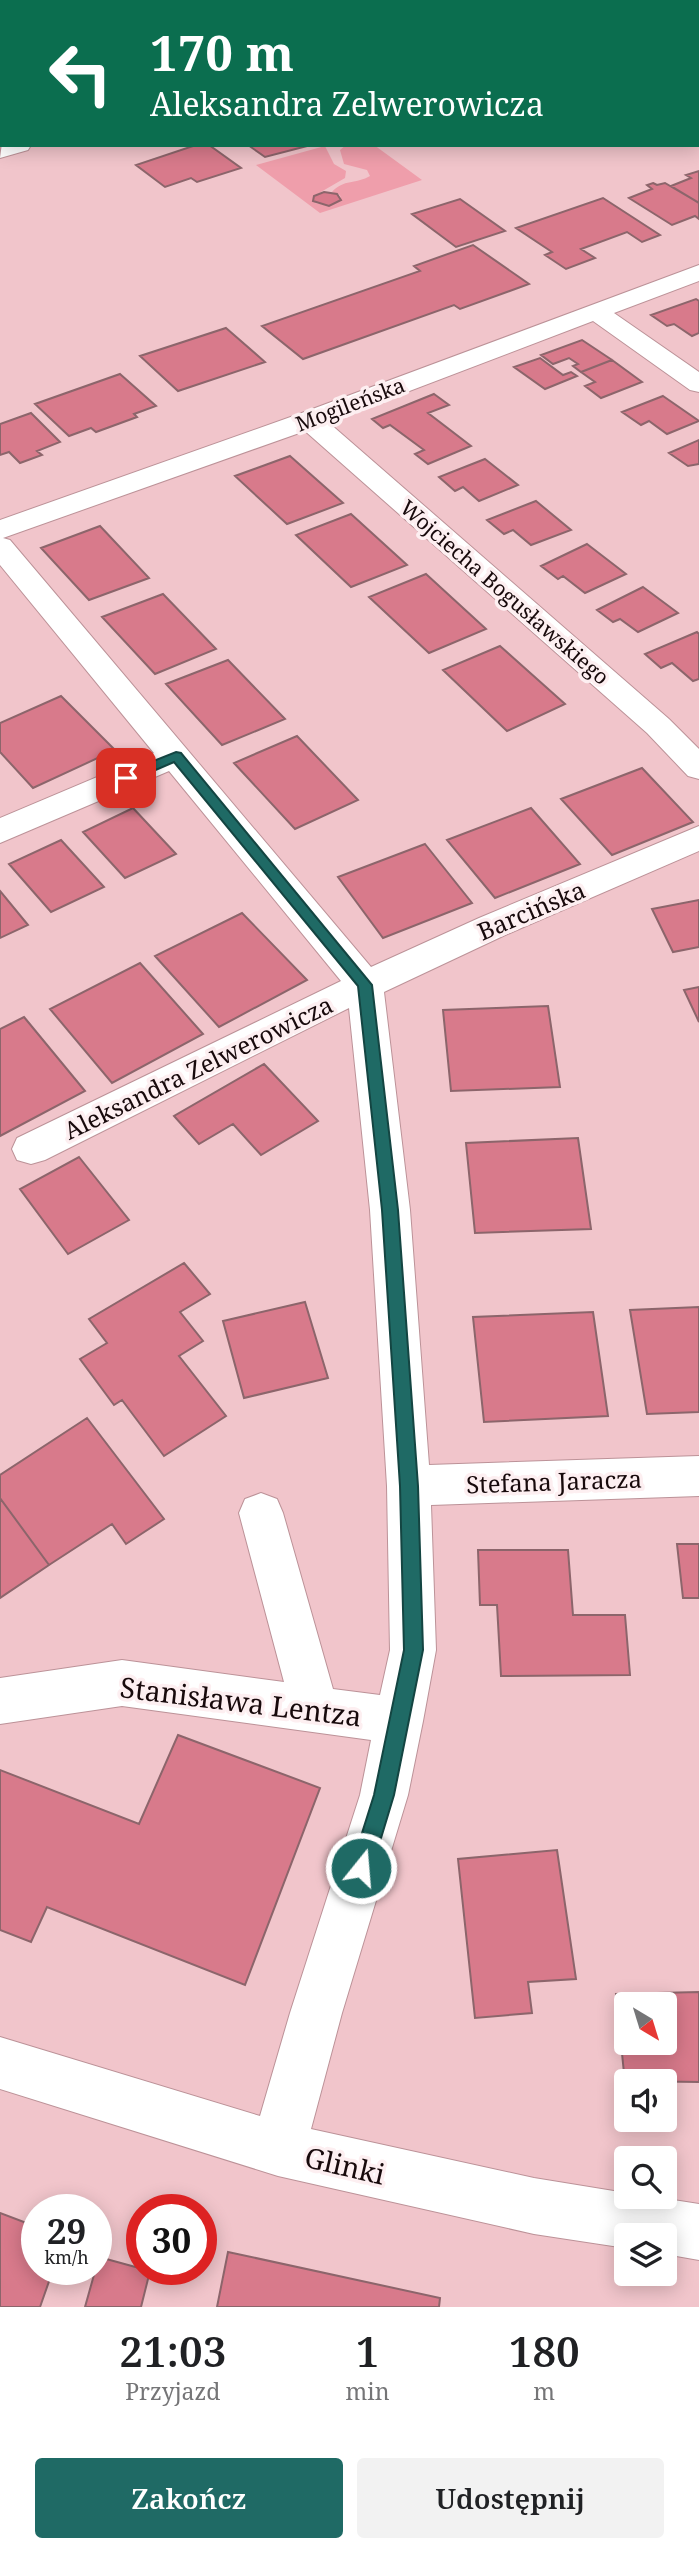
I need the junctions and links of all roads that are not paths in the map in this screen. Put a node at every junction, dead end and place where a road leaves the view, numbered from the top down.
1 (699, 272) edge
2 (595, 311) junction
3 (699, 384) edge
4 (309, 420) junction
5 (0, 530) edge
6 (0, 547) edge
7 (176, 756) junction
8 (699, 768) edge
9 (0, 831) edge
10 (699, 838) edge
11 (365, 985) junction
12 (32, 1149) dead end
13 (699, 1476) edge
14 (409, 1486) junction
15 (261, 1513) dead end
16 (0, 1702) edge
17 (315, 1710) junction
18 (399, 1721) junction
19 (0, 2063) edge
20 (278, 2149) junction
21 (699, 2232) edge

1 - 2 street, Mogileńska
2 - 3 street
2 - 4 street, Mogileńska
4 - 5 street, Mogileńska
4 - 8 street, Wojciecha Bogusławskiego
6 - 7 street, Aleksandra Zelwerowicza
7 - 9 street
7 - 11 street, Aleksandra Zelwerowicza
10 - 11 street, Barcińska
11 - 12 street, Aleksandra Zelwerowicza
11 - 14 street, Aleksandra Zelwerowicza
13 - 14 street, Stefana Jaracza
14 - 18 street, Aleksandra Zelwerowicza
15 - 17 street
16 - 17 street, Stanisława Lentza
17 - 18 street, Stanisława Lentza
18 - 20 street, Aleksandra Zelwerowicza
19 - 20 street, Glinki
20 - 21 street, Glinki

